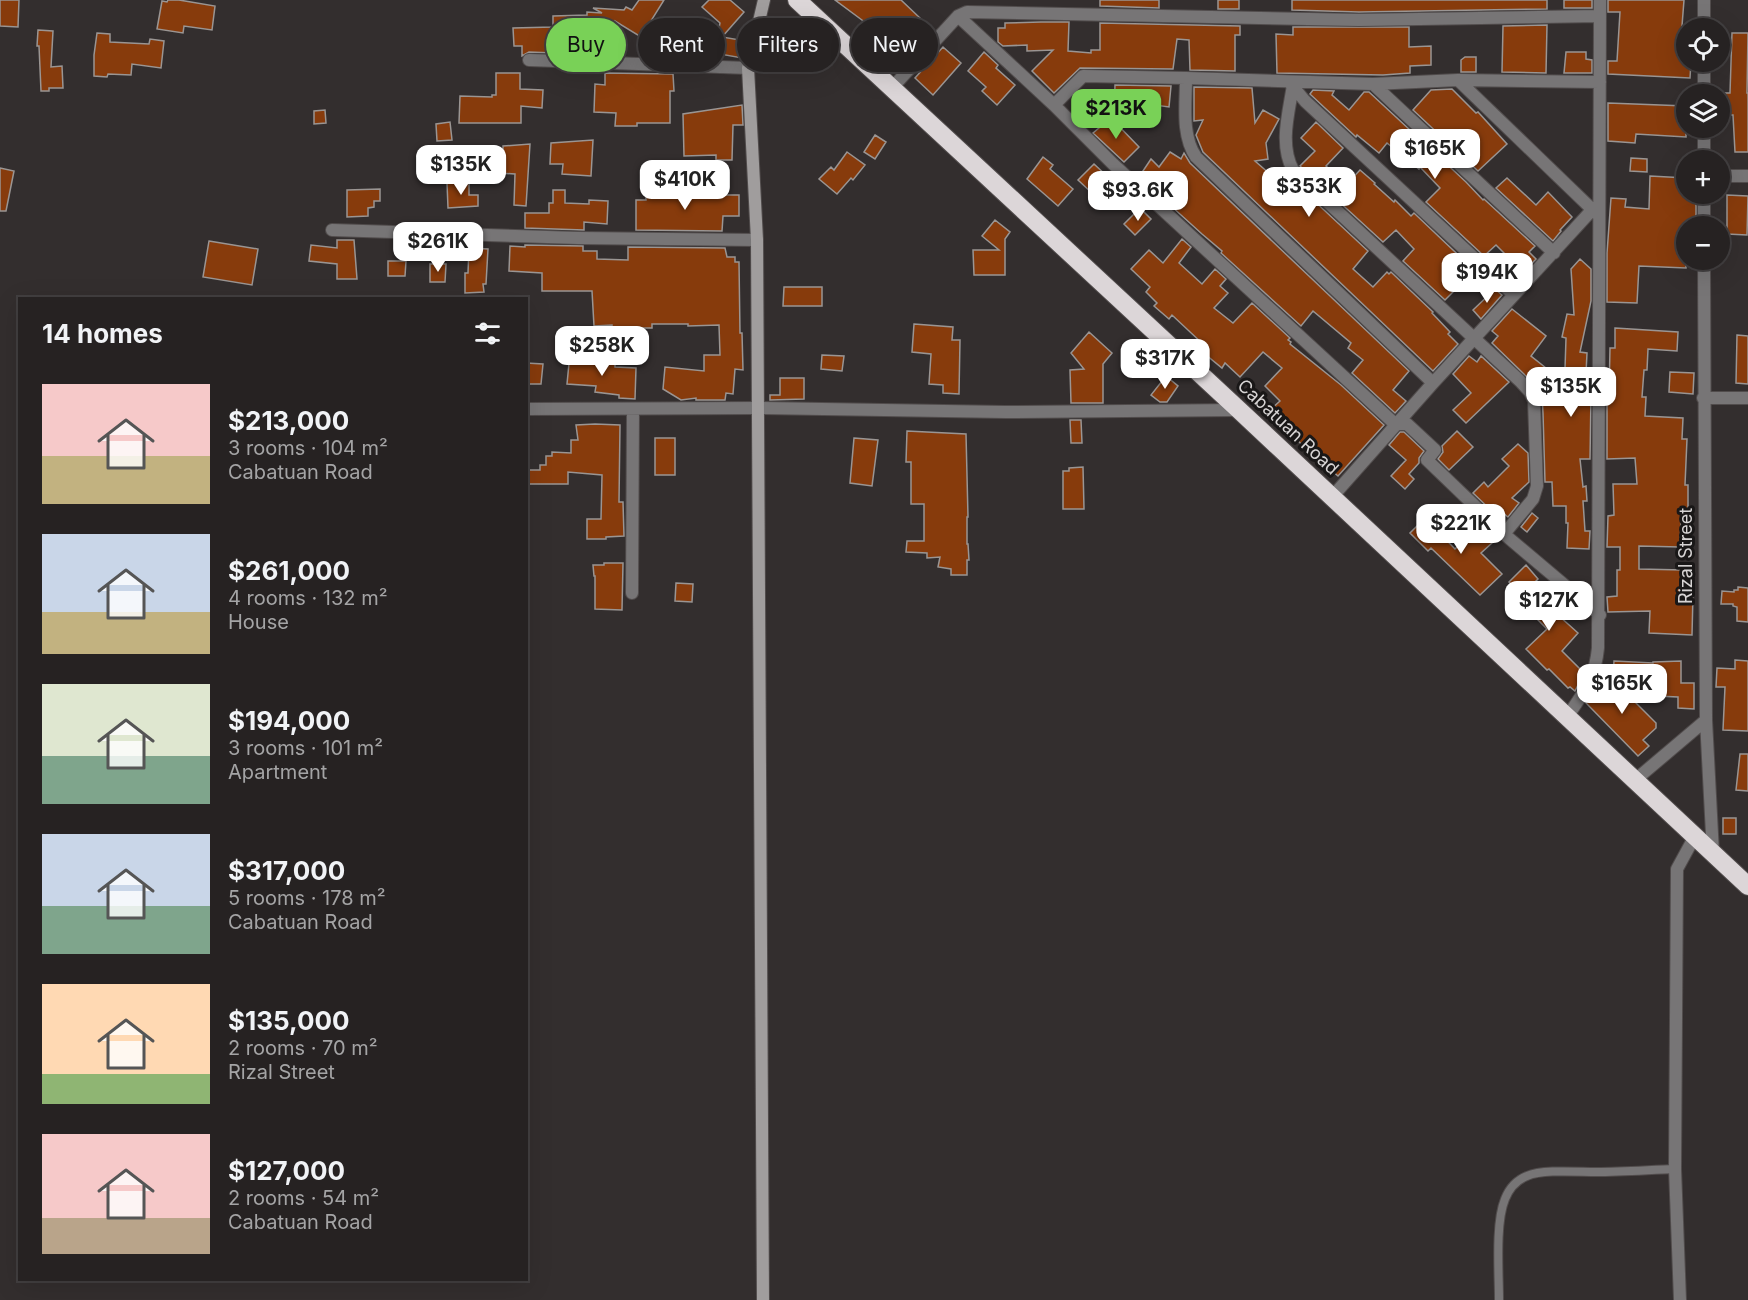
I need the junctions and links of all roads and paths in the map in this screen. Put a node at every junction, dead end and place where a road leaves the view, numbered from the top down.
1 (764, 0) edge
2 (797, 0) edge
3 (1600, 0) edge
4 (1704, 0) edge
5 (958, 16) junction
6 (1599, 16) junction
7 (760, 18) edge
8 (1704, 18) edge
9 (529, 60) dead end
10 (737, 68) edge
11 (748, 72) edge
12 (1186, 78) junction
13 (1458, 80) junction
14 (1600, 82) junction
15 (1290, 83) junction
16 (1373, 84) junction
17 (891, 88) junction
18 (1054, 105) junction
19 (1730, 176) edge
20 (1748, 176) edge
21 (1595, 213) junction
22 (332, 230) dead end
23 (757, 240) junction
24 (1554, 253) junction
25 (1704, 270) edge
26 (1514, 295) junction
27 (1474, 338) junction
28 (1433, 383) junction
29 (1703, 398) junction
30 (1748, 398) edge
31 (759, 408) junction
32 (528, 409) edge
33 (633, 409) junction
34 (1239, 410) junction
35 (1395, 424) junction
36 (1332, 497) junction
37 (1504, 534) junction
38 (632, 593) dead end
39 (1600, 615) junction
40 (1567, 717) junction
41 (1706, 720) junction
42 (1634, 781) junction
43 (1695, 836) junction
44 (1713, 853) junction
45 (1748, 886) edge
46 (1675, 1168) junction
47 (763, 1300) edge
48 (1499, 1300) edge
49 (1680, 1300) edge

1 - 7 street
2 - 17 highway, Cabatuan Road
3 - 6 street
4 - 8 street
5 - 6 street
5 - 17 street
5 - 18 street
6 - 14 street
9 - 10 street
11 - 23 street
12 - 15 street
12 - 18 street
12 - 28 street
13 - 14 street
13 - 16 street
13 - 21 street
14 - 21 street
15 - 16 street
15 - 26 street
15 - 27 street
16 - 24 street
17 - 34 highway, Cabatuan Road
18 - 35 street
19 - 20 street
21 - 24 street
21 - 39 street
22 - 23 street
23 - 31 street
24 - 26 street
25 - 29 street, Rizal Street
26 - 27 street
27 - 28 street
27 - 37 street
28 - 35 street
29 - 30 street
29 - 41 street, Rizal Street
31 - 33 street
31 - 34 street
31 - 47 street
32 - 33 street
33 - 38 street
34 - 36 highway, Cabatuan Road
35 - 36 street
35 - 37 street
36 - 40 highway, Cabatuan Road
37 - 39 street
39 - 40 street
40 - 42 highway, Cabatuan Road
41 - 42 street
41 - 44 street, Rizal Street
42 - 43 highway, Cabatuan Road
43 - 44 highway, Cabatuan Road
43 - 46 street
44 - 45 highway, Cabatuan Road
46 - 48 lane
46 - 49 street

